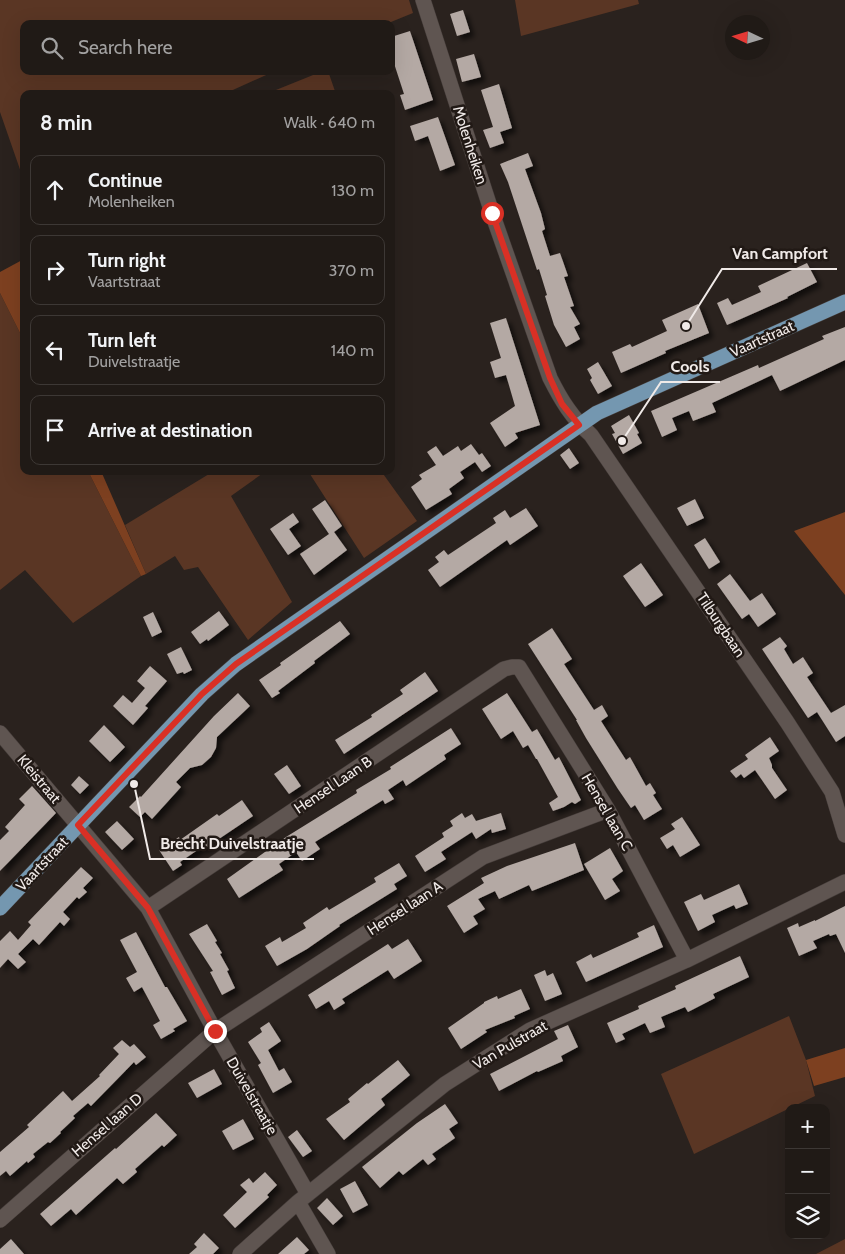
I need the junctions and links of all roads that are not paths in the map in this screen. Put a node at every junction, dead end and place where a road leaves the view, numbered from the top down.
1 (422, 0) edge
2 (845, 302) edge
3 (579, 425) junction
4 (520, 667) joint
5 (0, 733) edge
6 (608, 810) junction
7 (78, 825) junction
8 (845, 836) edge
9 (845, 882) edge
10 (0, 908) edge
11 (148, 908) junction
12 (687, 960) junction
13 (215, 1031) junction
14 (303, 1198) junction
15 (0, 1220) edge
16 (240, 1254) edge
17 (328, 1254) edge

1 - 3 street, Molenheiken
2 - 3 main road, Vaartstraat
3 - 7 main road, Vaartstraat
3 - 8 street, Tilburgbaan
4 - 6 street, Hensel laan C
4 - 11 street, Hensel Laan B
5 - 7 street, Kleistraat
6 - 12 street, Hensel laan C
6 - 13 street, Hensel laan A
7 - 10 main road, Vaartstraat
7 - 11 street, Duivelstraatje
9 - 12 street, Van Pulstraat
11 - 13 street, Duivelstraatje
12 - 14 street, Van Pulstraat
13 - 14 street, Duivelstraatje
13 - 15 street, Hensel laan D
14 - 16 street, Van Pulstraat
14 - 17 street, Duivelstraatje

